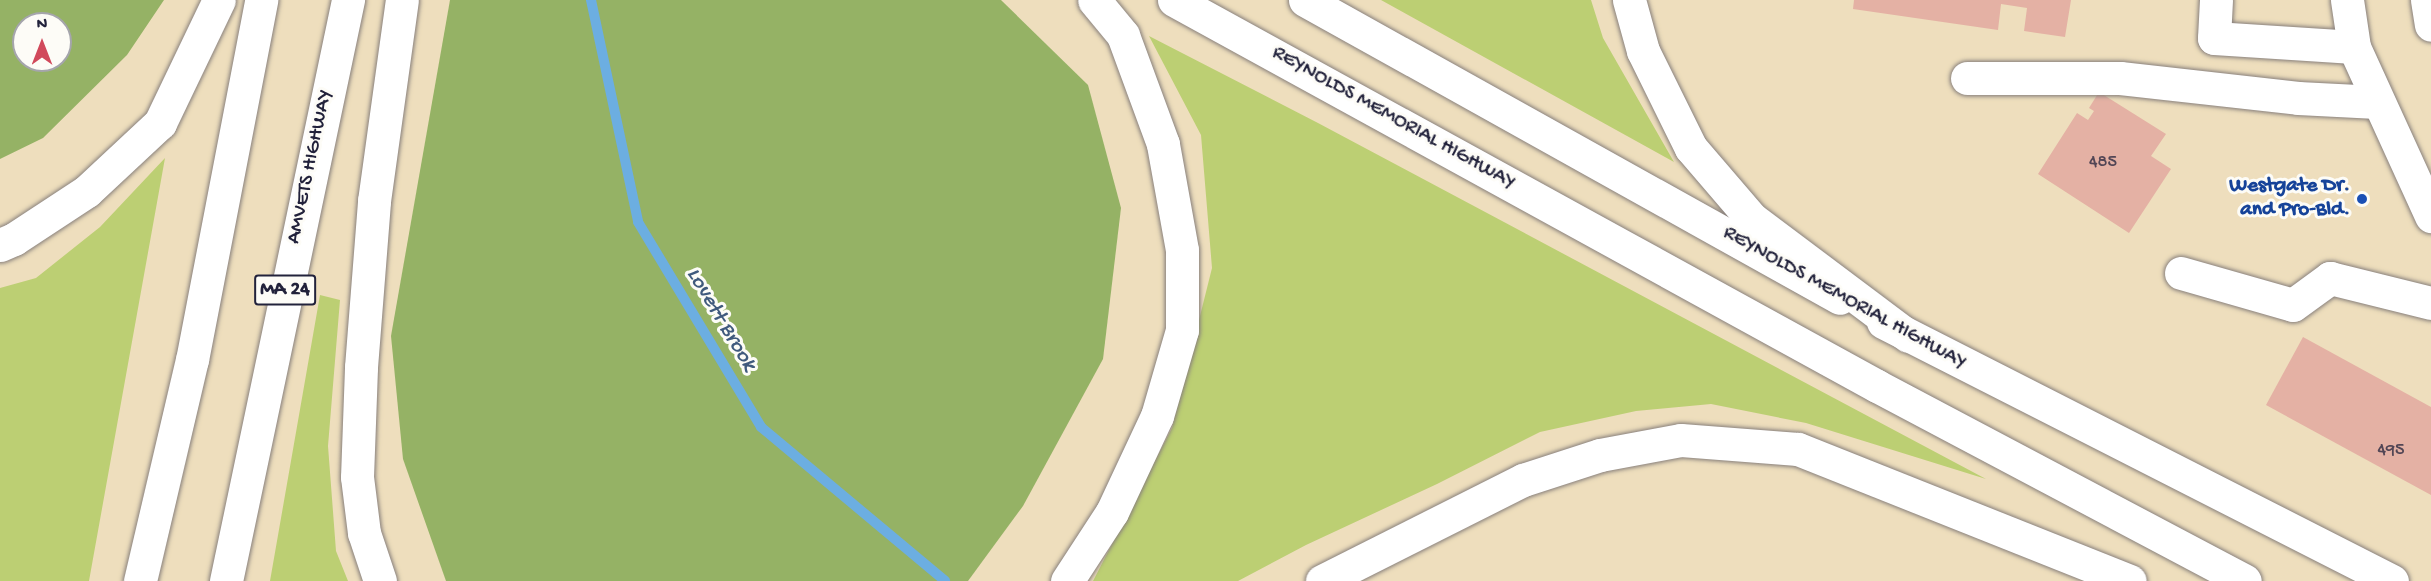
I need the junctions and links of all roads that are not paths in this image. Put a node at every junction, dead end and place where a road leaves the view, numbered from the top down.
1 (219, 0) edge
2 (261, 0) edge
3 (348, 0) edge
4 (402, 0) edge
5 (1094, 0) edge
6 (1174, 0) edge
7 (1305, 0) edge
8 (1629, 0) edge
9 (2216, 0) edge
10 (2347, 0) edge
11 (2427, 0) edge
12 (2431, 26) edge
13 (2354, 47) junction
14 (1967, 78) dead end
15 (2377, 102) junction
16 (2431, 216) edge
17 (0, 245) edge
18 (2181, 273) dead end
19 (2431, 303) edge
20 (1908, 336) junction
21 (140, 581) edge
22 (226, 581) edge
23 (380, 581) edge
24 (1067, 581) edge
25 (1322, 581) edge
26 (2130, 581) edge
27 (2245, 581) edge
28 (2392, 581) edge

1 - 17 main road
2 - 21 main road
3 - 22 main road, AMVETS HIGHWAY / MA 24
4 - 23 main road
5 - 24 main road
6 - 27 main road, REYNOLDS MEMORIAL HIGHWAY
7 - 20 main road, REYNOLDS MEMORIAL HIGHWAY
8 - 20 main road
9 - 13 main road
10 - 13 main road
11 - 12 main road
13 - 15 main road
14 - 15 main road
15 - 16 main road
18 - 19 main road
20 - 28 main road, REYNOLDS MEMORIAL HIGHWAY
25 - 26 main road

